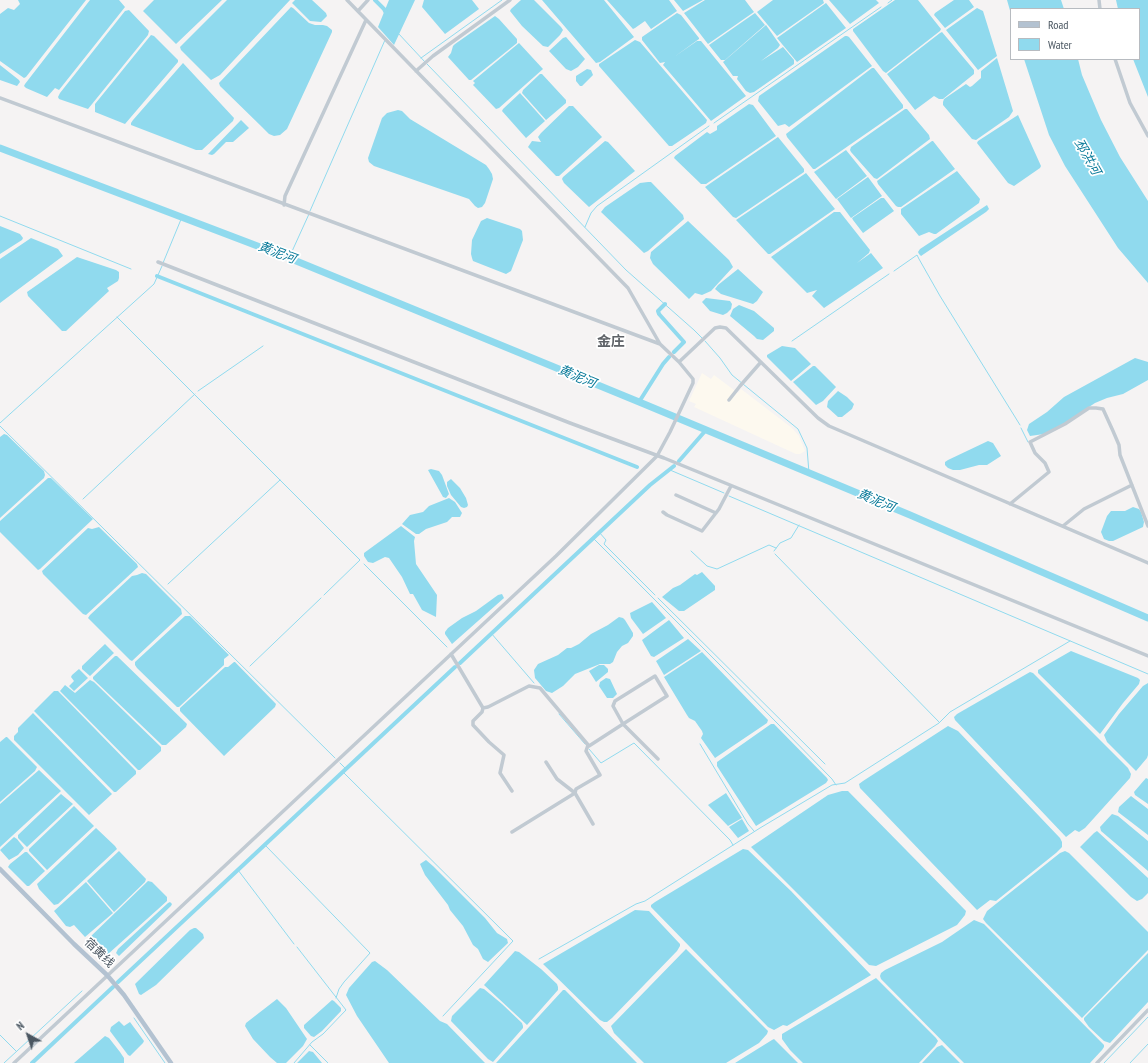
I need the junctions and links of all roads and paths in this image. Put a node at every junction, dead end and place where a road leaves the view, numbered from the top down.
1 (347, 0) edge
2 (368, 0) edge
3 (510, 0) edge
4 (358, 11) junction
5 (366, 20) junction
6 (1115, 60) edge
7 (416, 71) junction
8 (0, 98) edge
9 (1148, 136) edge
10 (284, 205) junction
11 (158, 262) dead end
12 (660, 344) junction
13 (679, 362) junction
14 (761, 362) junction
15 (729, 400) dead end
16 (657, 456) junction
17 (731, 486) junction
18 (1132, 486) junction
19 (676, 495) dead end
20 (1010, 504) junction
21 (663, 512) dead end
22 (716, 513) junction
23 (1063, 526) junction
24 (1148, 526) edge
25 (1148, 563) edge
26 (451, 654) junction
27 (1148, 656) edge
28 (483, 708) junction
29 (623, 724) junction
30 (588, 745) junction
31 (658, 760) dead end
32 (546, 762) dead end
33 (512, 791) dead end
34 (574, 793) junction
35 (593, 824) dead end
36 (512, 832) dead end
37 (0, 869) edge
38 (108, 975) junction
39 (1148, 1010) edge
40 (14, 1063) edge
41 (171, 1063) edge
42 (1097, 1063) edge

1 - 4 street
2 - 4 street
3 - 7 street
4 - 5 street
5 - 7 street
5 - 10 street
6 - 9 street
7 - 12 street
8 - 10 street
10 - 12 street
11 - 16 street
12 - 13 street
13 - 14 street
13 - 16 street
14 - 15 street
14 - 20 street
16 - 17 street
16 - 26 street
17 - 22 street
17 - 27 street
18 - 20 street
18 - 23 street
18 - 24 street
19 - 22 street
20 - 23 street
21 - 22 street
23 - 25 street
26 - 28 street
26 - 38 street
28 - 30 street
28 - 33 street
29 - 29 street
29 - 30 street
29 - 31 street
30 - 34 street
32 - 34 street
34 - 35 street
34 - 36 street
37 - 38 main road, 宿黄线
38 - 40 street
38 - 41 main road, 宿黄线
39 - 42 street

